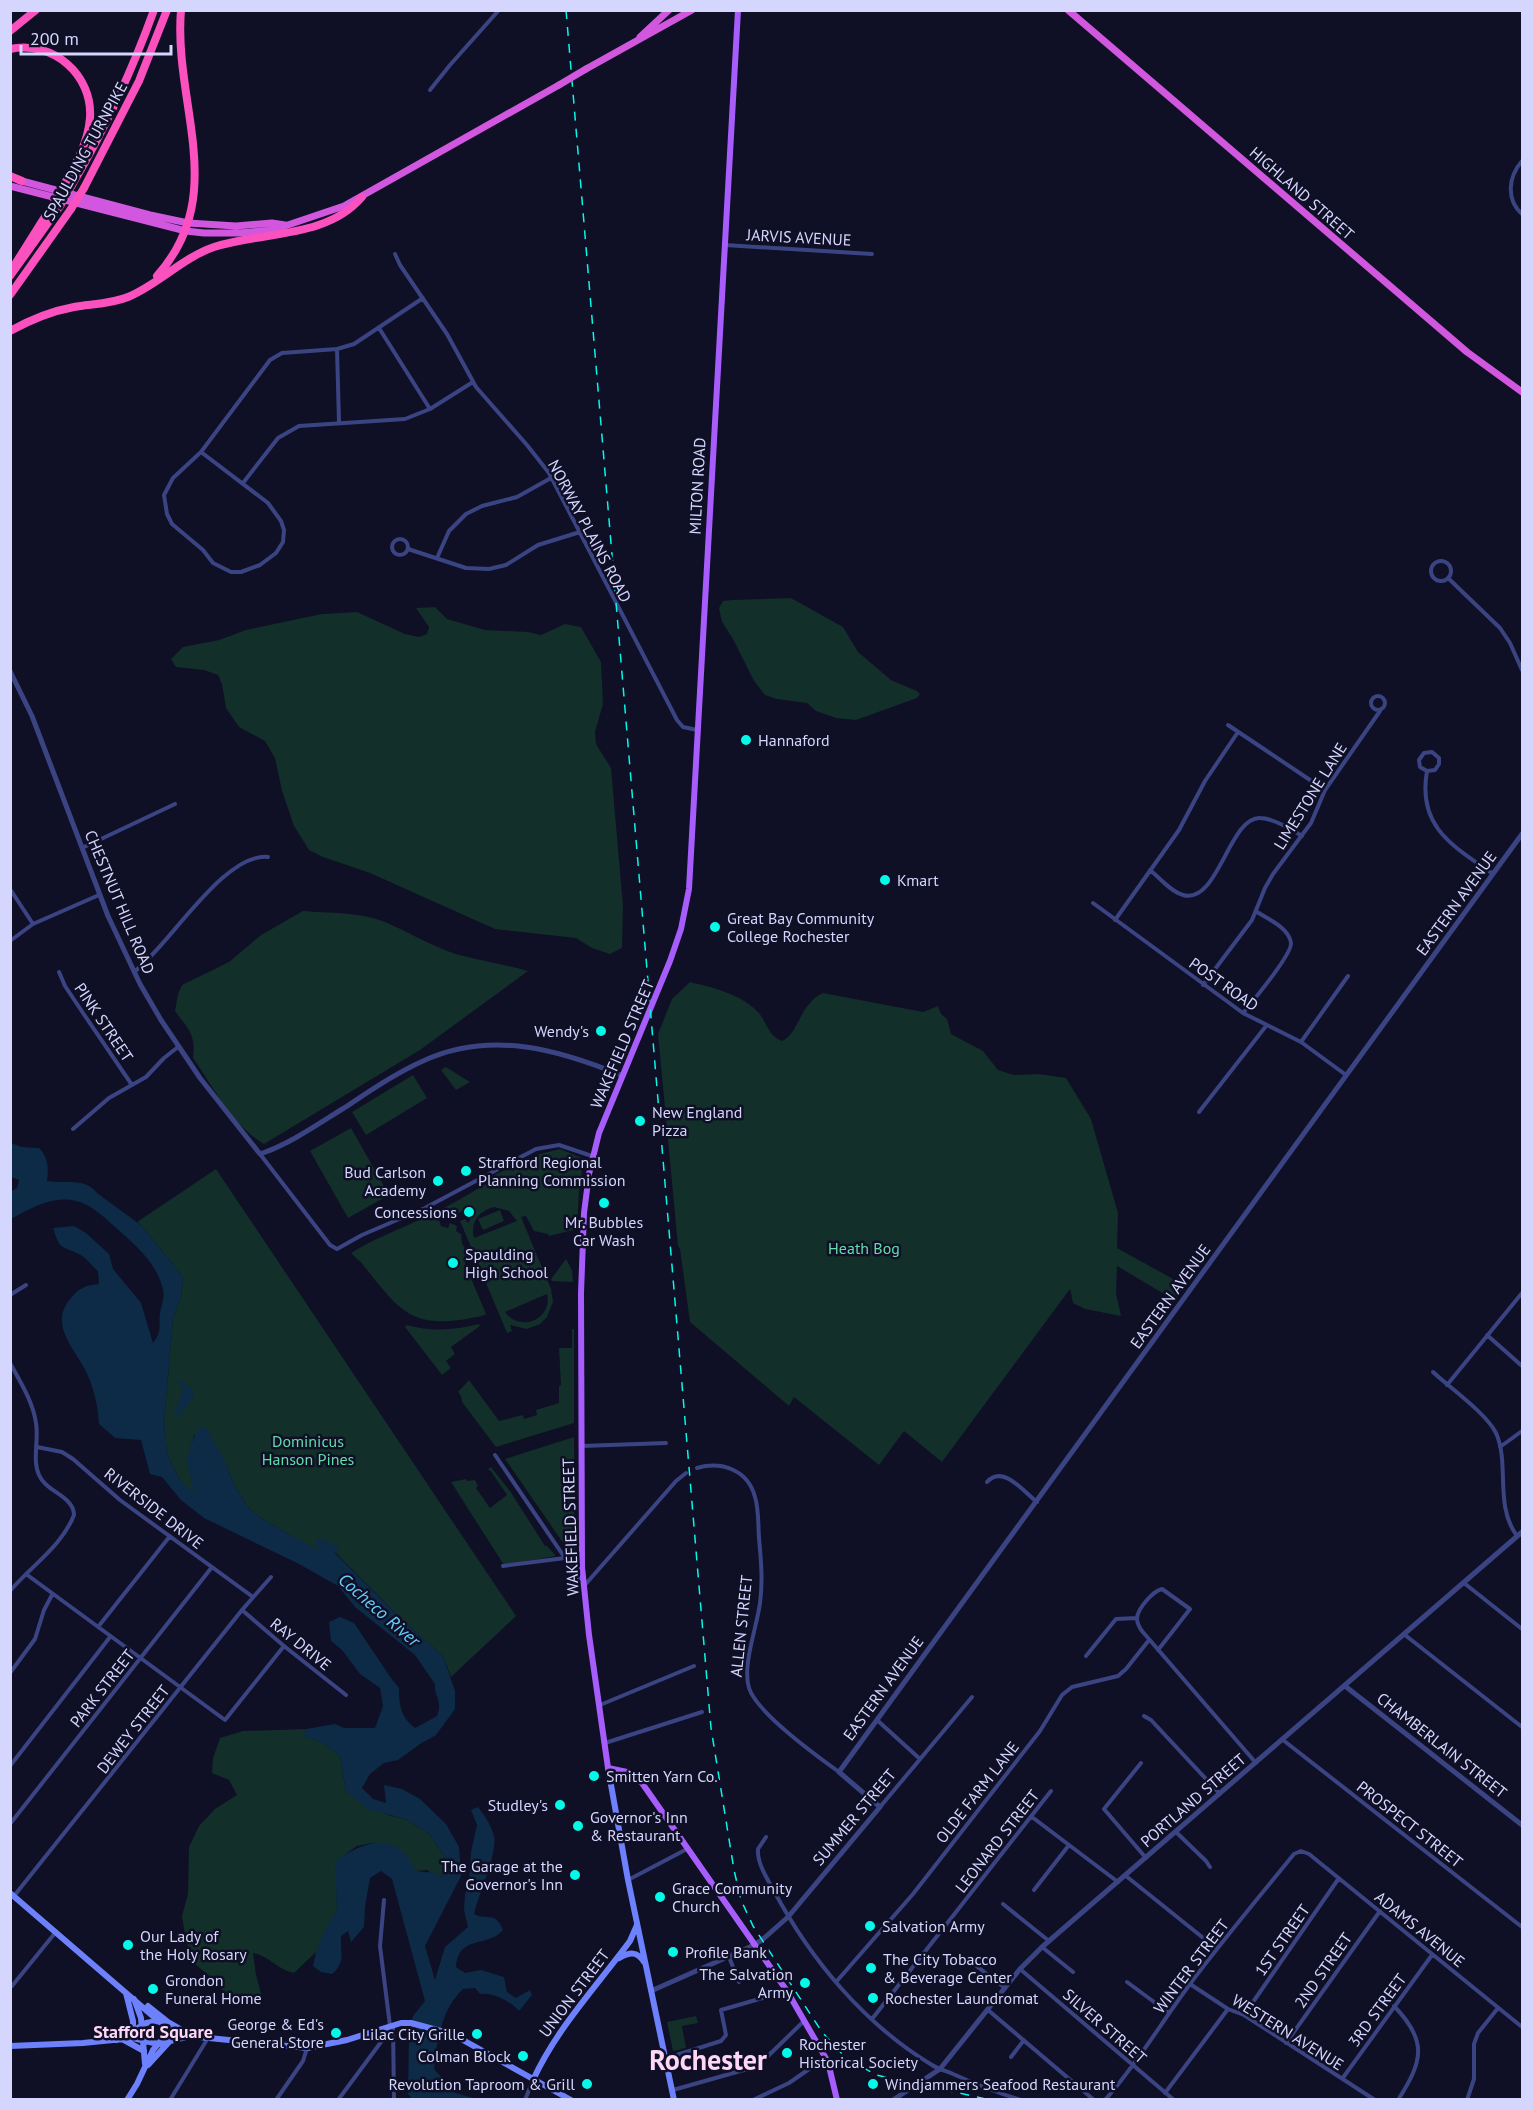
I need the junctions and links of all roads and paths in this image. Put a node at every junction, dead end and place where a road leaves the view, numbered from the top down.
1 (36, 10) edge
2 (154, 10) edge
3 (166, 10) edge
4 (181, 10) edge
5 (499, 10) edge
6 (669, 10) edge
7 (692, 10) edge
8 (738, 10) edge
9 (1068, 10) edge
10 (10, 31) edge
11 (628, 47) junction
12 (10, 49) edge
13 (430, 90) dead end
14 (1522, 161) edge
15 (10, 177) edge
16 (22, 181) joint
17 (69, 184) junction
18 (10, 186) edge
19 (362, 196) junction
20 (1522, 214) edge
21 (187, 227) junction
22 (724, 245) junction
23 (395, 254) dead end
24 (872, 254) dead end
25 (10, 274) edge
26 (148, 286) junction
27 (10, 295) edge
28 (423, 298) junction
29 (379, 328) junction
30 (10, 331) edge
31 (337, 349) junction
32 (473, 382) junction
33 (1522, 392) edge
34 (430, 409) junction
35 (339, 422) junction
36 (201, 452) junction
37 (551, 478) junction
38 (243, 483) junction
39 (580, 532) junction
40 (408, 549) junction
41 (437, 558) junction
42 (1448, 578) junction
43 (10, 670) edge
44 (1522, 670) edge
45 (1380, 711) dead end
46 (1228, 725) dead end
47 (697, 729) junction
48 (1238, 732) junction
49 (1427, 771) junction
50 (1325, 790) junction
51 (175, 804) dead end
52 (1522, 834) edge
53 (1302, 836) junction
54 (81, 848) junction
55 (268, 857) dead end
56 (1150, 870) junction
57 (1494, 874) junction
58 (10, 889) edge
59 (99, 895) junction
60 (1093, 903) dead end
61 (1257, 912) junction
62 (1115, 920) junction
63 (33, 924) junction
64 (10, 941) edge
65 (670, 961) joint
66 (59, 972) dead end
67 (134, 972) junction
68 (1347, 976) dead end
69 (1203, 985) junction
70 (1243, 1013) junction
71 (1266, 1026) junction
72 (1301, 1041) junction
73 (178, 1047) junction
74 (1347, 1075) junction
75 (622, 1076) junction
76 (132, 1085) junction
77 (1199, 1112) dead end
78 (73, 1129) dead end
79 (260, 1154) junction
80 (592, 1155) junction
81 (26, 1285) dead end
82 (1522, 1293) edge
83 (10, 1295) edge
84 (1486, 1335) junction
85 (10, 1364) edge
86 (1522, 1366) edge
87 (1433, 1372) dead end
88 (1447, 1385) junction
89 (1522, 1431) edge
90 (666, 1443) dead end
91 (581, 1446) junction
92 (37, 1447) junction
93 (1500, 1447) junction
94 (495, 1455) dead end
95 (697, 1468) dead end
96 (686, 1473) dead end
97 (987, 1482) dead end
98 (1037, 1502) junction
99 (1522, 1532) edge
100 (170, 1536) junction
101 (1517, 1536) junction
102 (565, 1558) junction
103 (503, 1566) dead end
104 (212, 1567) junction
105 (26, 1574) junction
106 (271, 1577) dead end
107 (1464, 1583) junction
108 (584, 1586) junction
109 (10, 1591) edge
110 (52, 1595) junction
111 (253, 1597) junction
112 (242, 1610) junction
113 (1137, 1618) junction
114 (98, 1627) junction
115 (1522, 1629) edge
116 (1405, 1635) junction
117 (110, 1637) junction
118 (1149, 1640) junction
119 (284, 1647) junction
120 (1158, 1650) junction
121 (1086, 1656) dead end
122 (141, 1659) junction
123 (694, 1666) dead end
124 (10, 1673) edge
125 (1345, 1686) junction
126 (181, 1688) junction
127 (346, 1695) dead end
128 (972, 1697) dead end
129 (599, 1705) junction
130 (702, 1712) dead end
131 (1144, 1716) dead end
132 (877, 1720) junction
133 (1522, 1727) edge
134 (1283, 1740) junction
135 (604, 1743) junction
136 (920, 1759) junction
137 (1141, 1763) dead end
138 (1256, 1763) junction
139 (10, 1766) edge
140 (608, 1768) junction
141 (839, 1772) junction
142 (1051, 1791) dead end
143 (1220, 1794) junction
144 (880, 1807) junction
145 (1032, 1817) junction
146 (10, 1824) edge
147 (1522, 1826) edge
148 (1176, 1832) junction
149 (765, 1837) dead end
150 (1069, 1845) junction
151 (687, 1849) junction
152 (1301, 1851) joint
153 (1146, 1858) junction
154 (1210, 1867) dead end
155 (1126, 1876) junction
156 (1339, 1878) junction
157 (628, 1881) junction
158 (1118, 1882) junction
159 (1034, 1890) dead end
160 (13, 1894) edge
161 (384, 1899) dead end
162 (1003, 1904) dead end
163 (1380, 1911) junction
164 (788, 1917) junction
165 (637, 1923) junction
166 (1522, 1927) edge
167 (55, 1933) junction
168 (1049, 1941) junction
169 (754, 1945) junction
170 (1042, 1947) junction
171 (1217, 1949) junction
172 (1432, 1955) junction
173 (729, 1957) junction
174 (617, 1959) junction
175 (970, 1961) dead end
176 (646, 1965) junction
177 (1020, 1969) junction
178 (1073, 1972) dead end
179 (738, 1982) dead end
180 (836, 1982) junction
181 (1127, 1982) dead end
182 (1190, 1984) junction
183 (12, 1986) dead end
184 (1005, 1988) junction
185 (651, 1991) junction
186 (786, 1991) junction
187 (126, 1993) junction
188 (135, 2000) junction
189 (1394, 2006) junction
190 (1498, 2008) junction
191 (1228, 2009) junction
192 (988, 2010) junction
193 (1169, 2013) junction
194 (1244, 2015) junction
195 (872, 2019) junction
196 (157, 2021) junction
197 (804, 2021) junction
198 (142, 2026) junction
199 (391, 2026) junction
200 (164, 2027) junction
201 (1522, 2027) edge
202 (134, 2030) junction
203 (192, 2036) junction
204 (208, 2038) junction
205 (120, 2040) junction
206 (144, 2040) junction
207 (1024, 2040) junction
208 (169, 2042) junction
209 (1286, 2043) junction
210 (158, 2044) junction
211 (10, 2046) edge
212 (307, 2048) junction
213 (144, 2052) junction
214 (825, 2057) junction
215 (1011, 2057) dead end
216 (667, 2058) junction
217 (146, 2067) junction
218 (1133, 2067) junction
219 (940, 2069) junction
220 (1342, 2079) junction
221 (533, 2080) junction
222 (673, 2090) junction
223 (1165, 2093) junction
224 (756, 2099) edge
225 (127, 2100) edge
226 (170, 2100) edge
227 (276, 2100) edge
228 (338, 2100) edge
229 (394, 2100) edge
230 (525, 2100) edge
231 (571, 2100) edge
232 (674, 2100) edge
233 (837, 2100) edge
234 (893, 2100) edge
235 (1021, 2100) edge
236 (1094, 2100) edge
237 (1105, 2100) edge
238 (1174, 2100) edge
239 (1375, 2100) edge
240 (1398, 2100) edge
241 (1467, 2100) edge

1 - 10 highway
2 - 17 highway, SPAULDING TURNPIKE
3 - 27 highway, SPAULDING TURNPIKE, bridge
4 - 21 highway
5 - 13 street
6 - 11 highway
7 - 11 highway
8 - 22 main road, MILTON ROAD
9 - 33 highway, HIGHLAND STREET
11 - 19 highway, bridge
12 - 17 highway
14 - 20 street
15 - 16 highway
16 - 21 highway
17 - 25 highway, SPAULDING TURNPIKE, bridge
18 - 21 highway
19 - 21 highway
19 - 26 highway
21 - 26 highway
22 - 24 street, JARVIS AVENUE
22 - 47 main road, MILTON ROAD
23 - 28 street, NORWAY PLAINS ROAD
26 - 30 highway
28 - 29 street
28 - 32 street, NORWAY PLAINS ROAD
29 - 31 street
29 - 34 street
31 - 35 street
31 - 36 street
32 - 34 street
32 - 37 street, NORWAY PLAINS ROAD
34 - 35 street
35 - 38 street
36 - 38 street
36 - 38 street
37 - 39 street, NORWAY PLAINS ROAD
37 - 41 street
39 - 41 street
39 - 47 street, NORWAY PLAINS ROAD
40 - 40 street
40 - 41 street
42 - 42 street
42 - 44 street
43 - 54 street, CHESTNUT HILL ROAD
45 - 50 street, LIMESTONE LANE
46 - 48 street
47 - 65 main road, MILTON ROAD
48 - 50 street
48 - 56 street
49 - 49 street
49 - 57 street
50 - 53 street, LIMESTONE LANE
51 - 54 street
52 - 57 street, EASTERN AVENUE
53 - 56 street
53 - 61 street, LIMESTONE LANE
54 - 59 street, CHESTNUT HILL ROAD
55 - 67 street
56 - 62 street
57 - 74 street, EASTERN AVENUE
58 - 63 street
59 - 63 street
59 - 67 street, CHESTNUT HILL ROAD
60 - 62 street, POST ROAD
61 - 69 street, LIMESTONE LANE
61 - 70 street
62 - 69 street, POST ROAD
63 - 64 street
65 - 75 main road, WAKEFIELD STREET
66 - 76 street, PINK STREET
67 - 73 street, CHESTNUT HILL ROAD
68 - 72 street
69 - 70 street, POST ROAD
70 - 71 street, POST ROAD
71 - 72 street, POST ROAD
71 - 77 street
72 - 74 street, POST ROAD
73 - 76 street
73 - 79 street, CHESTNUT HILL ROAD
74 - 98 street, EASTERN AVENUE
75 - 79 street
75 - 80 main road, WAKEFIELD STREET
76 - 78 street
79 - 80 street, CHESTNUT HILL ROAD
80 - 91 main road, WAKEFIELD STREET
81 - 83 street
82 - 84 street
84 - 86 street
84 - 88 street
85 - 92 street
87 - 88 street
88 - 93 street
89 - 93 street
90 - 91 street
91 - 108 main road, WAKEFIELD STREET
92 - 100 street, RIVERSIDE DRIVE
92 - 105 street
93 - 101 street
94 - 102 street
95 - 141 street, ALLEN STREET
96 - 108 street
97 - 98 street
98 - 132 street, EASTERN AVENUE
99 - 101 street, PORTLAND STREET
100 - 104 street, RIVERSIDE DRIVE
100 - 114 street
101 - 107 street, PORTLAND STREET
102 - 103 street
102 - 108 street
104 - 111 street, RIVERSIDE DRIVE
104 - 122 street, PARK STREET
105 - 109 street
105 - 110 street
106 - 111 street, DEWEY STREET
107 - 115 street
107 - 116 street, PORTLAND STREET
108 - 129 main road, WAKEFIELD STREET
110 - 114 street
110 - 124 street
111 - 112 street, DEWEY STREET
112 - 119 street, RAY DRIVE
112 - 126 street, DEWEY STREET
113 - 118 street
113 - 120 street
113 - 121 street
114 - 117 street
116 - 125 street, PORTLAND STREET
116 - 133 street
117 - 122 street
117 - 139 street
118 - 120 street
118 - 180 street, OLDE FARM LANE
119 - 126 street
119 - 127 street, RAY DRIVE
120 - 138 street
122 - 126 street
122 - 146 street, PARK STREET
123 - 129 street
125 - 134 street, PORTLAND STREET
125 - 147 street, CHAMBERLAIN STREET
126 - 160 street, DEWEY STREET
128 - 136 street, SUMMER STREET
129 - 135 main road, WAKEFIELD STREET
130 - 135 street
131 - 143 street
132 - 136 street
132 - 141 street, EASTERN AVENUE
134 - 138 street, PORTLAND STREET
134 - 166 street, PROSPECT STREET
135 - 140 main road, WAKEFIELD STREET
136 - 144 street, SUMMER STREET
137 - 153 street
138 - 143 street, PORTLAND STREET
140 - 151 main road
140 - 157 main road, WAKEFIELD STREET
141 - 144 street, ALLEN STREET
142 - 145 street, LEONARD STREET
143 - 148 street, PORTLAND STREET
144 - 164 street, SUMMER STREET
145 - 150 street
145 - 195 street, LEONARD STREET
148 - 153 street, PORTLAND STREET
148 - 154 street
149 - 164 street
150 - 158 street
150 - 159 street
151 - 157 street
151 - 169 main road
152 - 156 street, ADAMS AVENUE
152 - 171 street, WINTER STREET
153 - 155 street, PORTLAND STREET
155 - 158 street, PORTLAND STREET
155 - 171 street
156 - 163 street, ADAMS AVENUE
156 - 194 street, 1ST STREET
157 - 165 main road, WAKEFIELD STREET
158 - 168 street, PORTLAND STREET
160 - 167 main road
161 - 199 street
162 - 168 street
163 - 172 street, ADAMS AVENUE
163 - 209 street, 2ND STREET
164 - 169 street, SUMMER STREET
164 - 180 street
165 - 174 main road, UNION STREET
165 - 176 main road, WAKEFIELD STREET
167 - 183 street
167 - 187 main road
168 - 170 street, PORTLAND STREET
169 - 173 street, SUMMER STREET
169 - 186 main road
170 - 177 street, PORTLAND STREET
170 - 178 street
171 - 182 street, WINTER STREET
172 - 189 street, 3RD STREET
172 - 190 street, ADAMS AVENUE
173 - 179 street
173 - 185 street, SUMMER STREET
174 - 176 main road
174 - 221 main road, UNION STREET
175 - 184 street
176 - 185 main road, WAKEFIELD STREET
177 - 184 street, PORTLAND STREET
177 - 218 street, SILVER STREET
180 - 195 street
181 - 193 street
182 - 191 street, WESTERN AVENUE
182 - 193 street, WINTER STREET
184 - 192 street, PORTLAND STREET
185 - 216 main road, WAKEFIELD STREET
186 - 197 main road
186 - 216 street
187 - 188 main road
187 - 202 main road
188 - 196 main road
188 - 198 main road
188 - 203 main road
189 - 220 street, 3RD STREET
189 - 240 street
190 - 201 street, ADAMS AVENUE
190 - 241 street
191 - 194 street, WESTERN AVENUE
191 - 223 street
192 - 207 street
192 - 219 street, PORTLAND STREET
193 - 218 street, WINTER STREET
194 - 209 street, WESTERN AVENUE
195 - 219 street
196 - 198 main road
196 - 200 main road
197 - 214 main road
197 - 222 street
198 - 202 main road
198 - 206 main road
199 - 212 main road
199 - 221 main road
199 - 228 street
199 - 229 street
200 - 203 main road
200 - 210 main road
202 - 205 main road
203 - 204 main road
203 - 208 main road
204 - 212 main road
204 - 226 street
205 - 206 main road
205 - 211 main road
205 - 213 main road
206 - 210 main road
206 - 213 main road
207 - 215 street
207 - 236 street
208 - 210 main road
208 - 217 main road
209 - 220 street, WESTERN AVENUE
210 - 217 main road
212 - 227 street
213 - 217 main road
214 - 224 street
214 - 233 main road
216 - 222 main road, WAKEFIELD STREET
217 - 225 main road
218 - 223 street, SILVER STREET
218 - 237 street, WINTER STREET
219 - 234 street, PORTLAND STREET
219 - 235 street
220 - 239 street, WESTERN AVENUE
221 - 230 street
221 - 231 main road
222 - 232 main road, WAKEFIELD STREET
223 - 238 street, SILVER STREET

